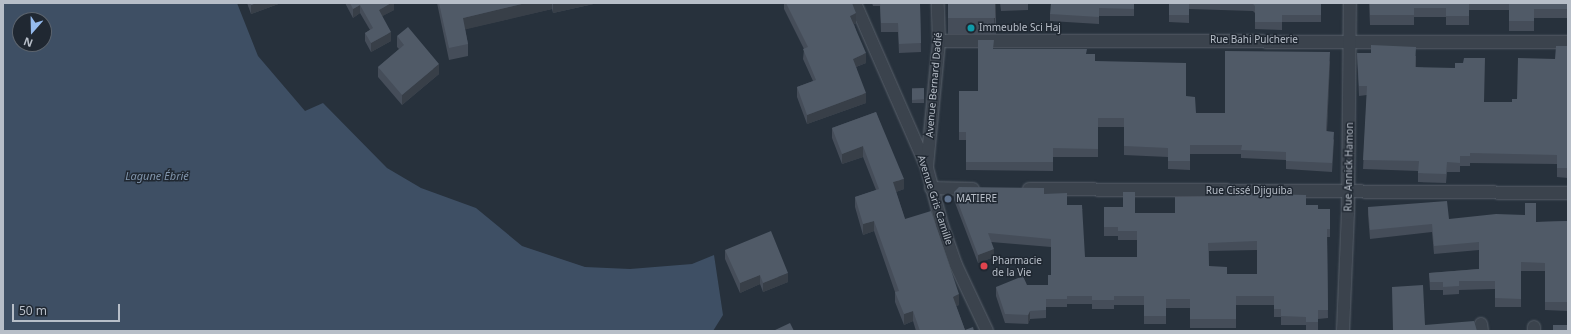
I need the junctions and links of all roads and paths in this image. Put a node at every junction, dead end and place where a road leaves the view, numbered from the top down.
1 (855, 3) edge
2 (938, 3) edge
3 (1350, 3) edge
4 (1350, 40) junction
5 (939, 41) junction
6 (1568, 42) edge
7 (927, 168) junction
8 (931, 188) junction
9 (987, 189) edge
10 (1018, 189) edge
11 (1349, 192) junction
12 (1568, 193) edge
13 (988, 331) edge
14 (1343, 331) edge

1 - 7 street, Avenue Gris Camille
2 - 5 street, Avenue Bernard Dadié
3 - 4 street, Rue Annick Hamon
4 - 5 street, Rue Bahi Pulcherie
4 - 6 street, Rue Bahi Pulcherie
4 - 11 street, Rue Annick Hamon
5 - 7 street, Avenue Bernard Dadié
7 - 8 street, Avenue Gris Camille
8 - 9 street
8 - 13 street, Avenue Gris Camille
10 - 11 street, Rue Cissé Djiguiba
11 - 12 street, Rue Cissé Djiguiba
11 - 14 street, Rue Annick Hamon

